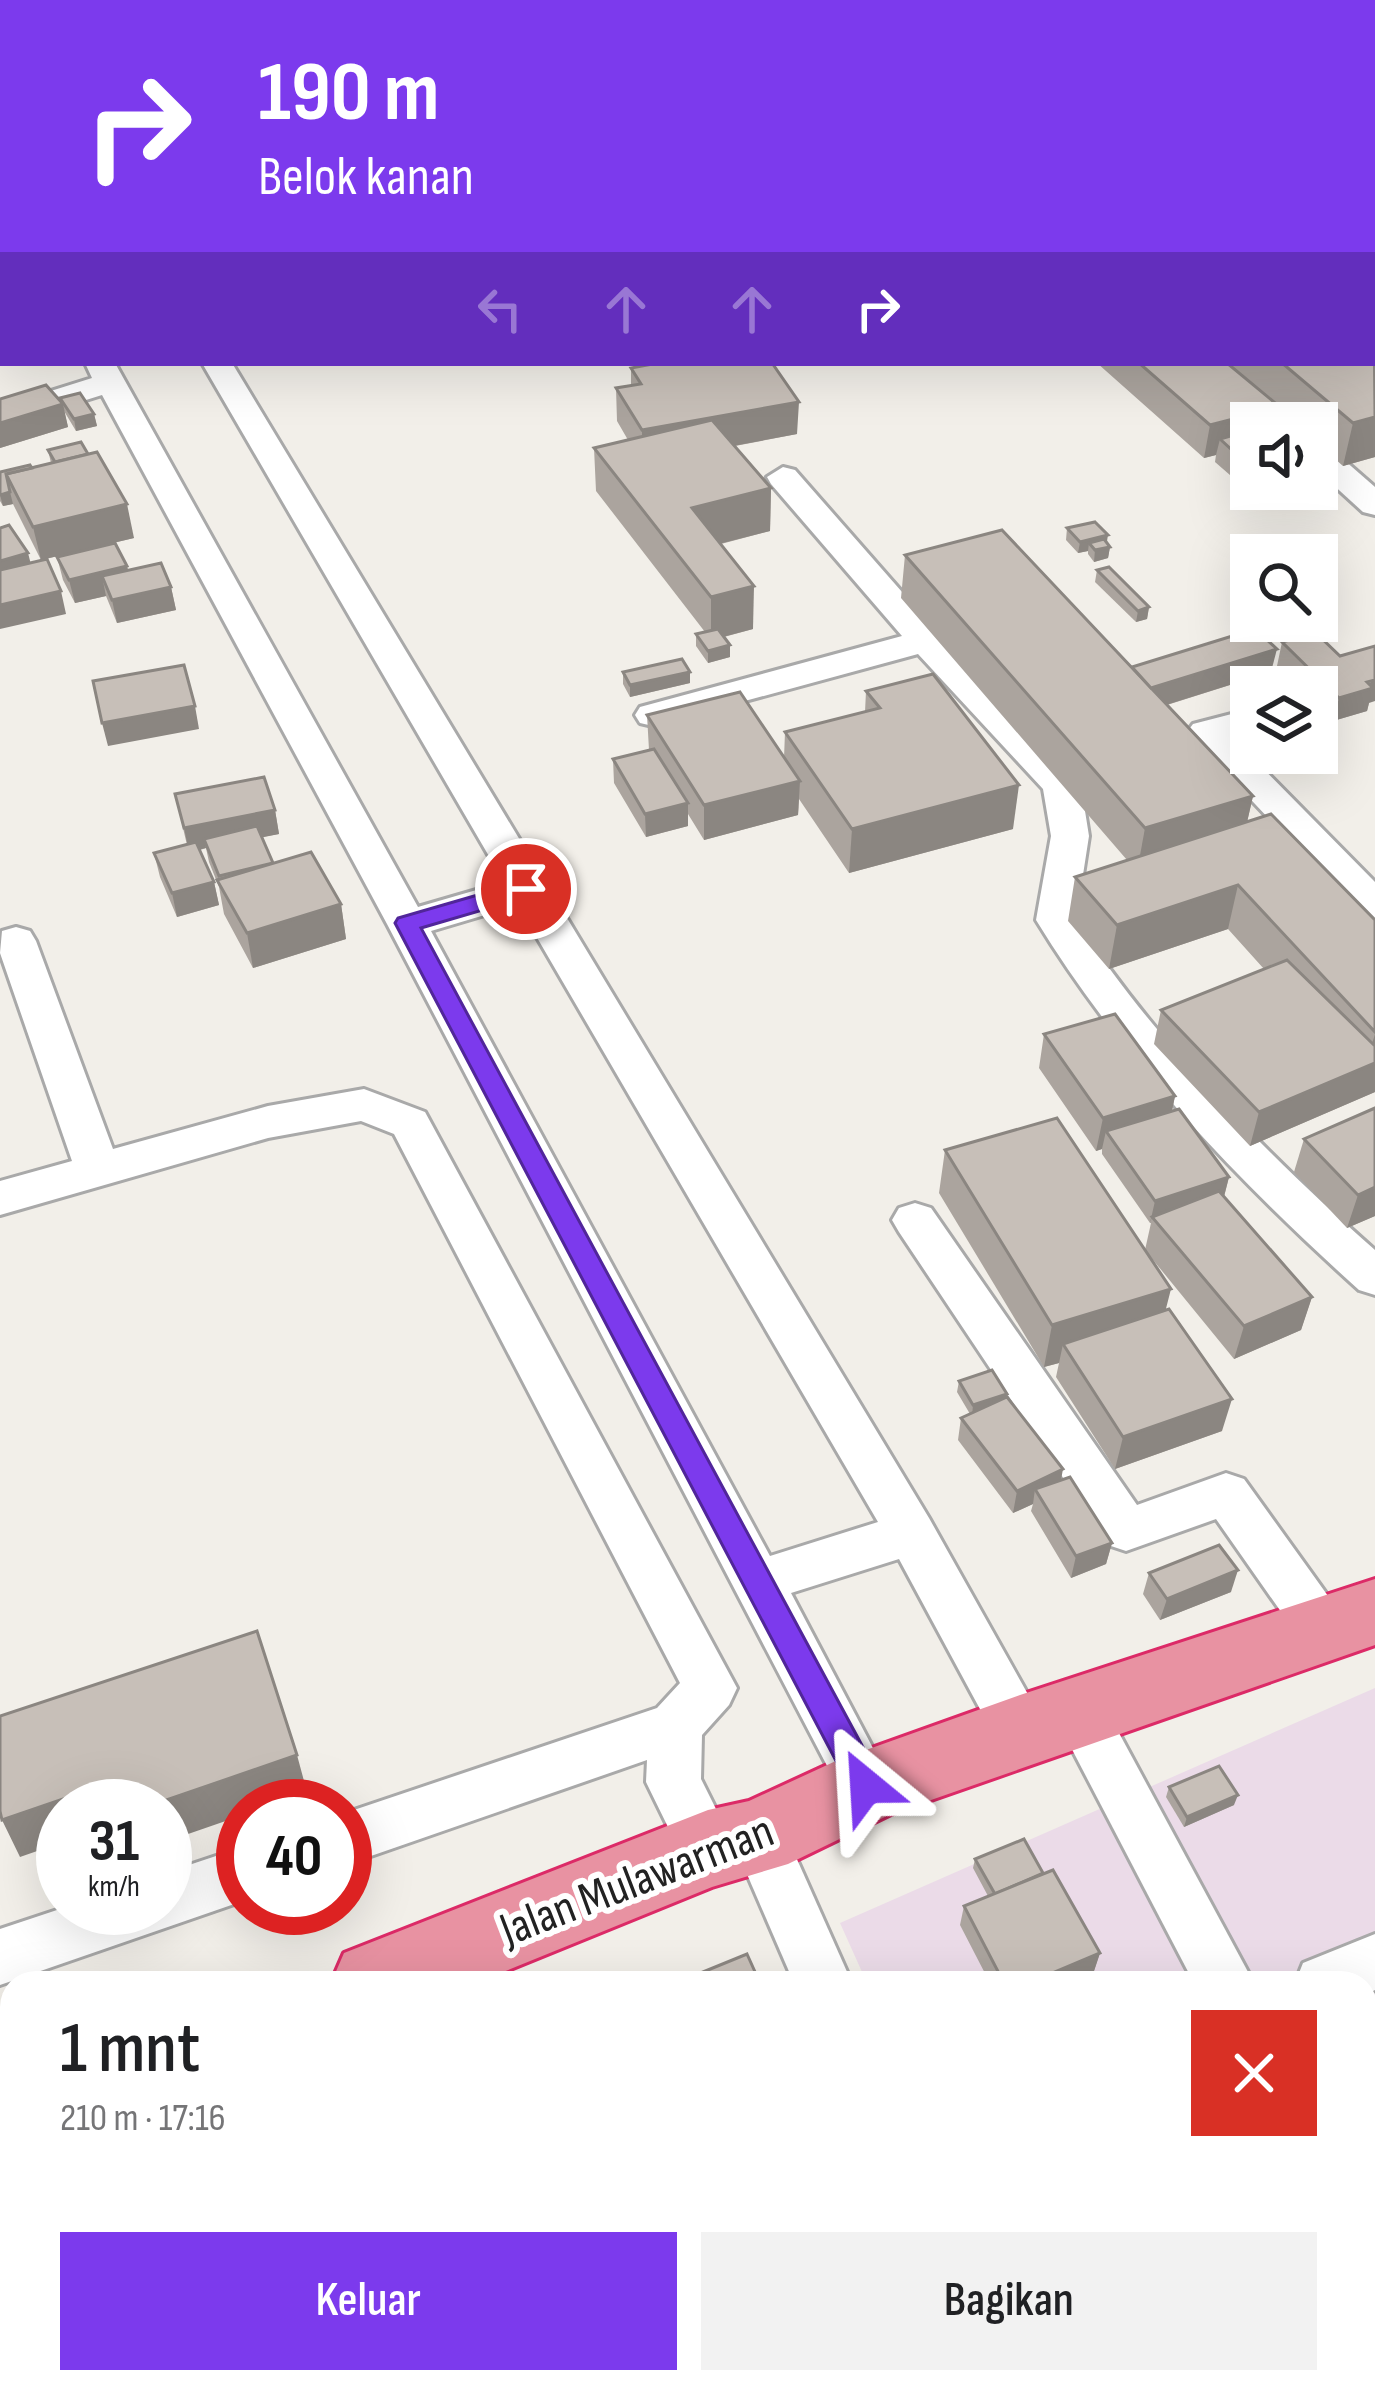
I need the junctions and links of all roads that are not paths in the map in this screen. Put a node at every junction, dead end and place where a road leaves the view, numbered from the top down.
1 (219, 366) edge
2 (1220, 366) edge
3 (105, 372) edge
4 (1260, 402) edge
5 (0, 417) edge
6 (1338, 472) edge
7 (783, 477) dead end
8 (1375, 505) edge
9 (925, 641) junction
10 (652, 715) edge
11 (1230, 726) edge
12 (1230, 757) edge
13 (1247, 774) edge
14 (526, 889) junction
15 (1375, 905) edge
16 (407, 923) junction
17 (16, 941) dead end
18 (98, 1170) junction
19 (0, 1198) edge
20 (915, 1220) dead end
21 (1375, 1277) edge
22 (911, 1533) junction
23 (760, 1581) junction
24 (1349, 1621) edge
25 (1050, 1722) junction
26 (675, 1726) junction
27 (866, 1786) junction
28 (372, 1830) edge
29 (734, 1844) junction
30 (64, 1935) edge
31 (0, 1957) edge
32 (405, 1971) edge
33 (815, 1971) edge
34 (1217, 1971) edge

1 - 14 street
2 - 4 street
3 - 5 street
3 - 16 street
6 - 8 street
7 - 9 street
9 - 10 street
9 - 21 street
11 - 12 street
13 - 15 street
14 - 16 street
14 - 22 street
16 - 23 street
17 - 18 street
18 - 19 street
18 - 26 street
20 - 24 street
22 - 23 street
22 - 25 street
23 - 27 street
24 - 25 highway, Jalan Mulawarman
25 - 27 highway, Jalan Mulawarman
25 - 34 street
26 - 28 street
26 - 29 street
27 - 29 highway, Jalan Mulawarman
29 - 32 highway, Jalan Mulawarman
29 - 33 street
30 - 31 street

